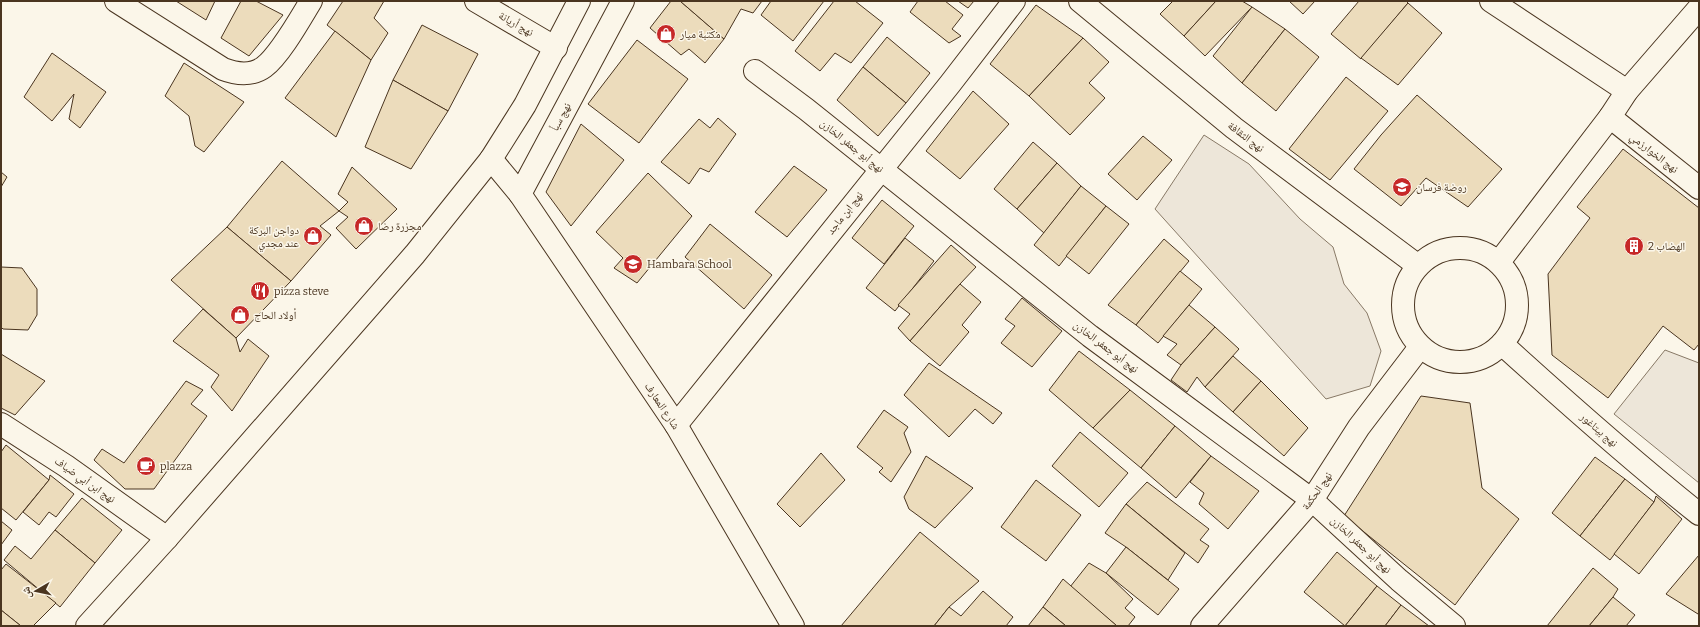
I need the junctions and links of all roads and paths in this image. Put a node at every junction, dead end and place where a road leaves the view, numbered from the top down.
1 (116, 1) edge
2 (311, 1) edge
3 (476, 1) edge
4 (579, 1) edge
5 (623, 1) edge
6 (1014, 1) edge
7 (1080, 1) edge
8 (1491, 1) edge
9 (1699, 8) edge
10 (556, 48) junction
11 (755, 70) dead end
12 (1627, 92) junction
13 (1610, 117) junction
14 (491, 159) junction
15 (881, 169) junction
16 (1699, 188) edge
17 (520, 194) junction
18 (1499, 262) junction
19 (1417, 265) junction
20 (1502, 344) junction
21 (1420, 347) junction
22 (1, 424) edge
23 (676, 425) junction
24 (1312, 500) junction
25 (1699, 514) edge
26 (167, 538) junction
27 (87, 626) edge
28 (793, 626) edge
29 (1202, 626) edge
30 (1454, 626) edge

1 - 2 street
3 - 10 street, نهج أريانة
4 - 10 street
5 - 17 street, نهج سبأ
6 - 15 street, نهج ابن ماجد
7 - 19 street, نهج الثقافة
8 - 12 street
9 - 12 street
10 - 14 street
11 - 15 street, نهج أبو جعفر الخازن
12 - 13 street
13 - 16 street, نهج الخوارزمي
13 - 18 street
14 - 17 street
14 - 26 street
15 - 23 street, نهج ابن ماجد
15 - 24 street, نهج أبو جعفر الخازن
17 - 23 street, شارع المعارف
18 - 19 street
18 - 20 street
19 - 21 street
20 - 21 street
20 - 25 street, نهج بيتاغور
21 - 24 street, نهج الحكمة
22 - 26 street, نهج ابن أبي ضياف
23 - 28 street, شارع المعارف
24 - 29 street, نهج الحكمة
24 - 30 street, نهج أبو جعفر الخازن
26 - 27 street

